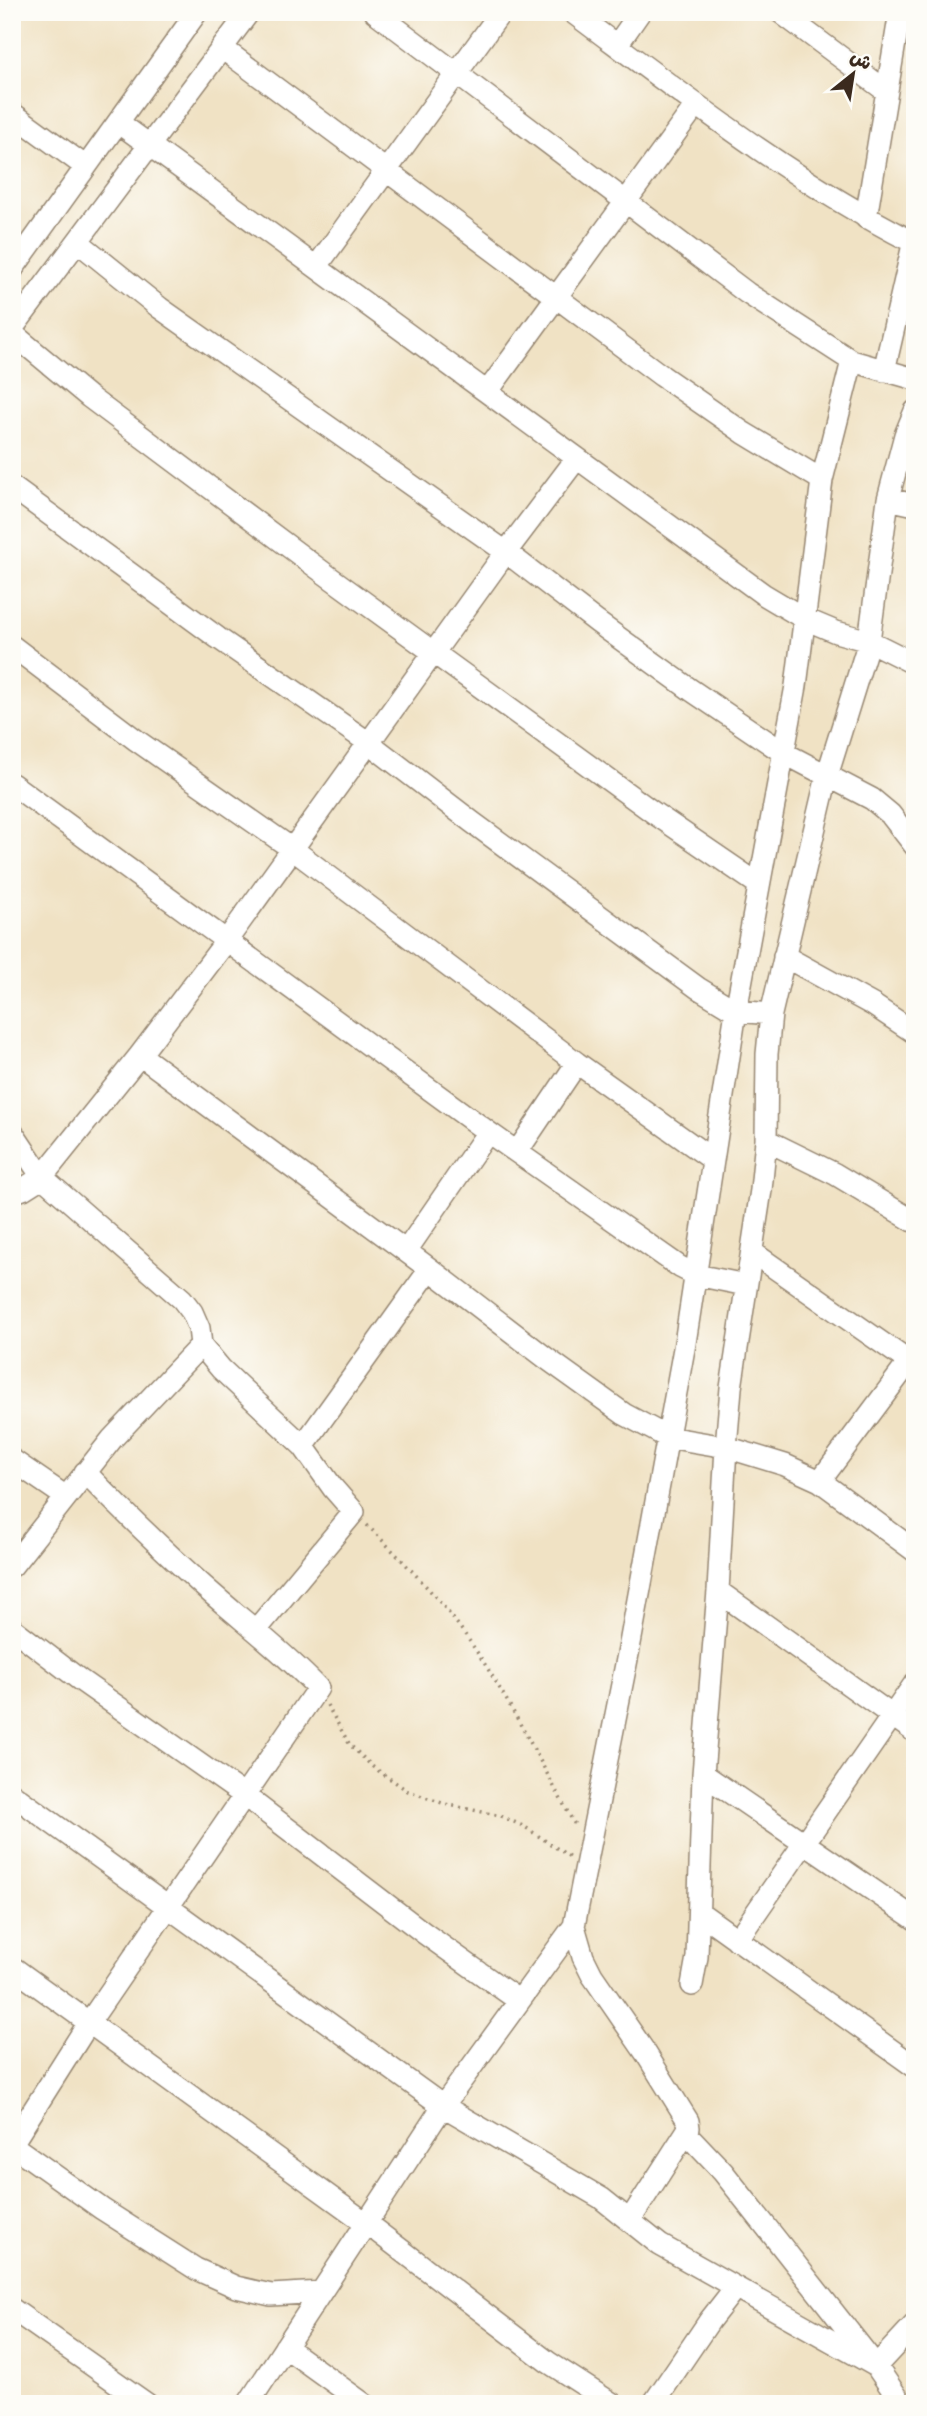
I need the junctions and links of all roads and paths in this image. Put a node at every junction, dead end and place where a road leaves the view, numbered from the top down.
1 (197, 12) edge
2 (249, 12) edge
3 (375, 12) edge
4 (501, 12) edge
5 (572, 12) edge
6 (640, 12) edge
7 (780, 12) edge
8 (900, 12) edge
9 (617, 46) junction
10 (222, 48) junction
11 (455, 75) junction
12 (886, 91) junction
13 (696, 105) junction
14 (12, 114) edge
15 (118, 123) junction
16 (151, 145) junction
17 (86, 167) junction
18 (386, 171) junction
19 (625, 201) junction
20 (866, 218) junction
21 (914, 239) edge
22 (78, 242) junction
23 (317, 267) junction
24 (12, 270) edge
25 (556, 298) junction
26 (12, 331) edge
27 (852, 360) junction
28 (884, 371) junction
29 (915, 379) edge
30 (488, 391) junction
31 (915, 411) edge
32 (577, 458) junction
33 (822, 480) junction
34 (12, 487) edge
35 (888, 499) junction
36 (915, 505) edge
37 (506, 552) junction
38 (805, 619) junction
39 (869, 641) junction
40 (12, 646) edge
41 (434, 652) junction
42 (915, 664) edge
43 (369, 743) junction
44 (785, 753) junction
45 (827, 776) junction
46 (12, 784) edge
47 (915, 846) edge
48 (291, 848) junction
49 (758, 884) junction
50 (754, 928) junction
51 (226, 940) junction
52 (786, 947) junction
53 (737, 1011) junction
54 (771, 1014) junction
55 (915, 1033) edge
56 (140, 1055) junction
57 (577, 1063) junction
58 (12, 1132) edge
59 (488, 1132) junction
60 (766, 1140) junction
61 (517, 1152) junction
62 (713, 1160) junction
63 (42, 1177) junction
64 (12, 1193) edge
65 (911, 1212) edge
66 (405, 1251) junction
67 (752, 1252) junction
68 (430, 1269) junction
69 (696, 1275) junction
70 (746, 1285) junction
71 (201, 1345) junction
72 (912, 1364) edge
73 (667, 1437) junction
74 (303, 1446) junction
75 (726, 1447) junction
76 (12, 1460) edge
77 (85, 1472) junction
78 (820, 1481) junction
79 (66, 1497) junction
80 (354, 1511) junction
81 (915, 1551) edge
82 (12, 1566) edge
83 (718, 1591) junction
84 (12, 1628) edge
85 (256, 1630) junction
86 (915, 1683) edge
87 (318, 1688) junction
88 (892, 1716) junction
89 (915, 1732) edge
90 (703, 1774) junction
91 (12, 1794) edge
92 (245, 1796) junction
93 (804, 1842) junction
94 (588, 1860) junction
95 (169, 1908) junction
96 (699, 1912) junction
97 (915, 1919) edge
98 (574, 1926) junction
99 (737, 1940) junction
100 (12, 1967) edge
101 (692, 1985) dead end
102 (519, 2000) junction
103 (88, 2024) junction
104 (915, 2067) edge
105 (443, 2106) junction
106 (686, 2133) junction
107 (12, 2144) edge
108 (630, 2220) junction
109 (366, 2223) junction
110 (735, 2288) junction
111 (321, 2292) junction
112 (12, 2309) edge
113 (915, 2324) edge
114 (285, 2347) junction
115 (876, 2366) junction
116 (147, 2404) edge
117 (248, 2404) edge
118 (364, 2404) edge
119 (613, 2404) edge
120 (653, 2404) edge
121 (902, 2404) edge

1 - 15 street
2 - 10 street
3 - 11 street
4 - 11 street
5 - 9 street
6 - 9 street
7 - 12 street
8 - 12 street
9 - 13 street
10 - 16 street
10 - 18 street
11 - 18 street
11 - 19 street
12 - 20 street
13 - 19 street
13 - 20 street
14 - 17 street
15 - 16 street
15 - 17 street
16 - 22 street
16 - 23 street
17 - 24 street
18 - 23 street
18 - 25 street
19 - 25 street
19 - 27 street
20 - 21 street
21 - 28 street
22 - 26 street
22 - 37 street
23 - 30 street
25 - 30 street
25 - 33 street
26 - 41 street
27 - 28 street
27 - 33 street
28 - 29 street
30 - 32 street
31 - 35 street
32 - 37 street
32 - 38 street
33 - 38 street
34 - 43 street
35 - 36 street
35 - 39 street
37 - 41 street
37 - 44 street
38 - 39 street
38 - 44 street
39 - 42 street
39 - 45 street
40 - 48 street
41 - 43 street
41 - 49 street
43 - 48 street
43 - 53 street
44 - 45 street
44 - 49 street
45 - 47 street
45 - 52 street
46 - 51 street
48 - 51 street
48 - 57 street
49 - 50 street
50 - 52 street
50 - 53 street
51 - 56 street
51 - 59 street
52 - 54 street
52 - 55 street
53 - 54 street
53 - 62 street
54 - 60 street
56 - 63 street
56 - 66 street
57 - 61 street
57 - 62 street
58 - 63 street
59 - 61 street
59 - 66 street
60 - 65 street
60 - 67 street
61 - 69 street
62 - 69 street
63 - 64 street
63 - 71 street
66 - 68 street
67 - 70 street
67 - 72 street
68 - 73 street
68 - 74 street
69 - 70 street
69 - 73 street
70 - 75 street
71 - 74 street
71 - 77 street
72 - 78 street
73 - 75 street
73 - 94 street
74 - 80 street
75 - 78 street
75 - 83 street
76 - 79 street
77 - 79 street
77 - 85 street
78 - 81 street
79 - 82 street
80 - 85 street
80 - 94 path
83 - 88 street
83 - 90 street
84 - 92 street
85 - 87 street
86 - 88 street
87 - 92 street
87 - 94 path
88 - 89 street
88 - 93 street
90 - 93 street
90 - 96 street
91 - 95 street
92 - 95 street
92 - 102 street
93 - 97 street
93 - 99 street
94 - 98 street
95 - 103 street
95 - 105 street
96 - 99 street
96 - 101 street
98 - 102 street
98 - 106 street
99 - 104 street
100 - 103 street
102 - 105 street
103 - 107 street
103 - 109 street
105 - 108 street
105 - 109 street
106 - 108 street
106 - 115 street
107 - 111 street
108 - 110 street
109 - 111 street
109 - 119 street
110 - 115 street
110 - 120 street
111 - 114 street
112 - 116 street
113 - 115 street
114 - 117 street
114 - 118 street
115 - 121 street

